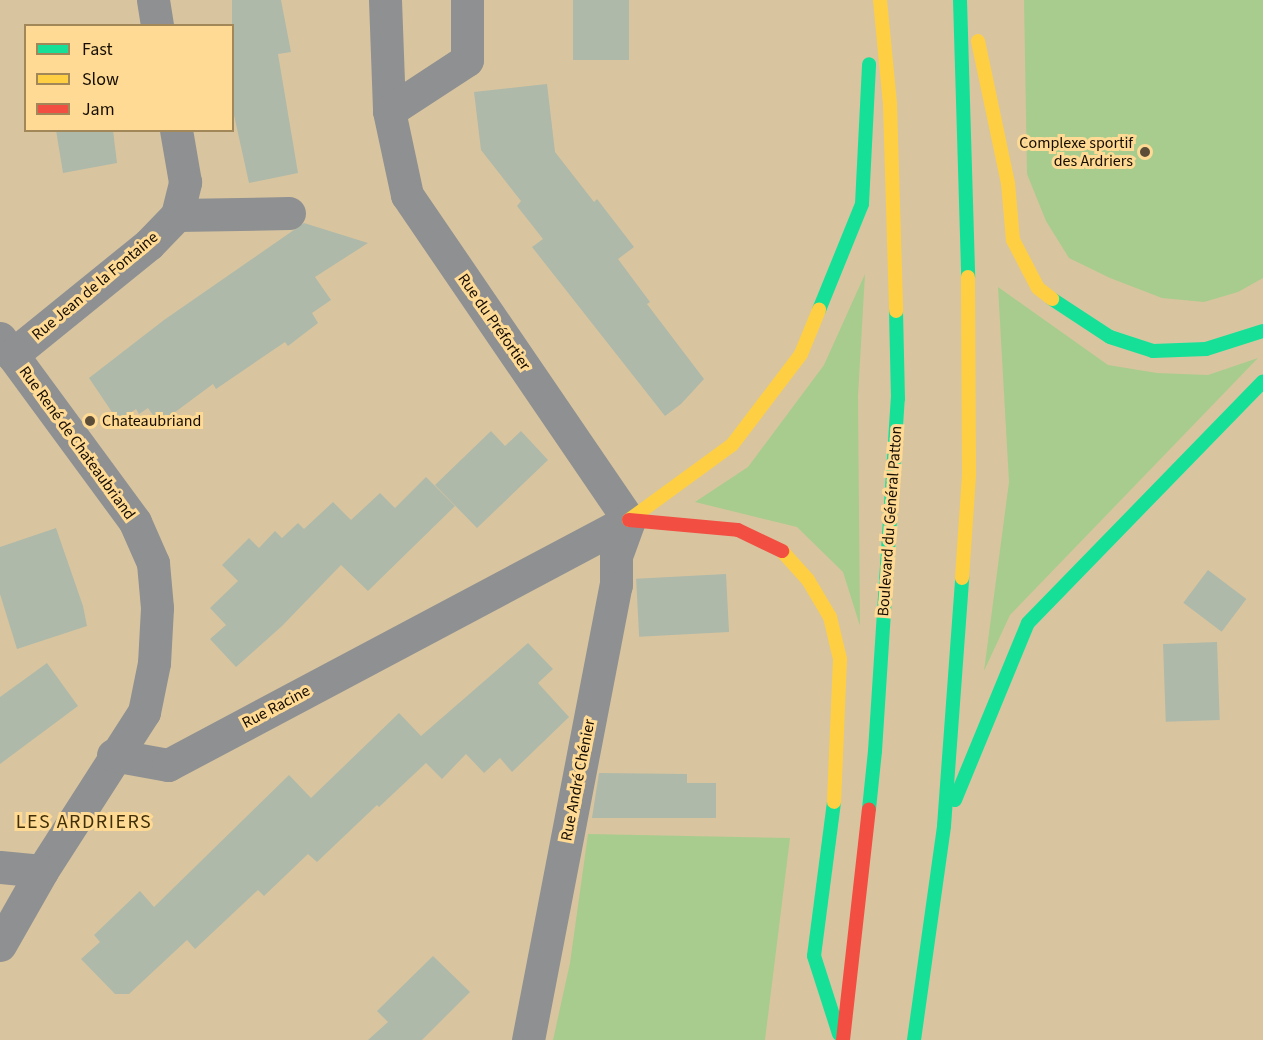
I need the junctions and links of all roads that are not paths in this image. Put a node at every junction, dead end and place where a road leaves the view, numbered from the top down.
1 (153, 0) edge
2 (385, 0) edge
3 (466, 0) edge
4 (872, 0) edge
5 (880, 0) edge
6 (960, 0) edge
7 (969, 0) edge
8 (158, 24) edge
9 (389, 111) junction
10 (176, 132) edge
11 (289, 213) dead end
12 (177, 215) junction
13 (1263, 331) edge
14 (6, 346) edge
15 (1263, 381) edge
16 (628, 520) junction
17 (113, 755) junction
18 (944, 826) junction
19 (0, 867) edge
20 (42, 871) junction
21 (0, 945) edge
22 (528, 1040) edge
23 (842, 1040) edge
24 (914, 1040) edge

1 - 8 street
2 - 9 street, Rue du Préfortier
3 - 9 street
4 - 16 highway
5 - 23 highway, Boulevard du Général Patton
6 - 18 highway
7 - 13 highway
9 - 16 street, Rue du Préfortier
10 - 12 street
11 - 12 street
12 - 14 street, Rue Jean de la Fontaine
14 - 17 street, Rue René de Chateaubriand
15 - 18 highway
16 - 17 street, Rue Racine
16 - 22 street, Rue André Chénier
16 - 23 highway
17 - 20 street
18 - 24 highway
19 - 20 street
20 - 21 street

